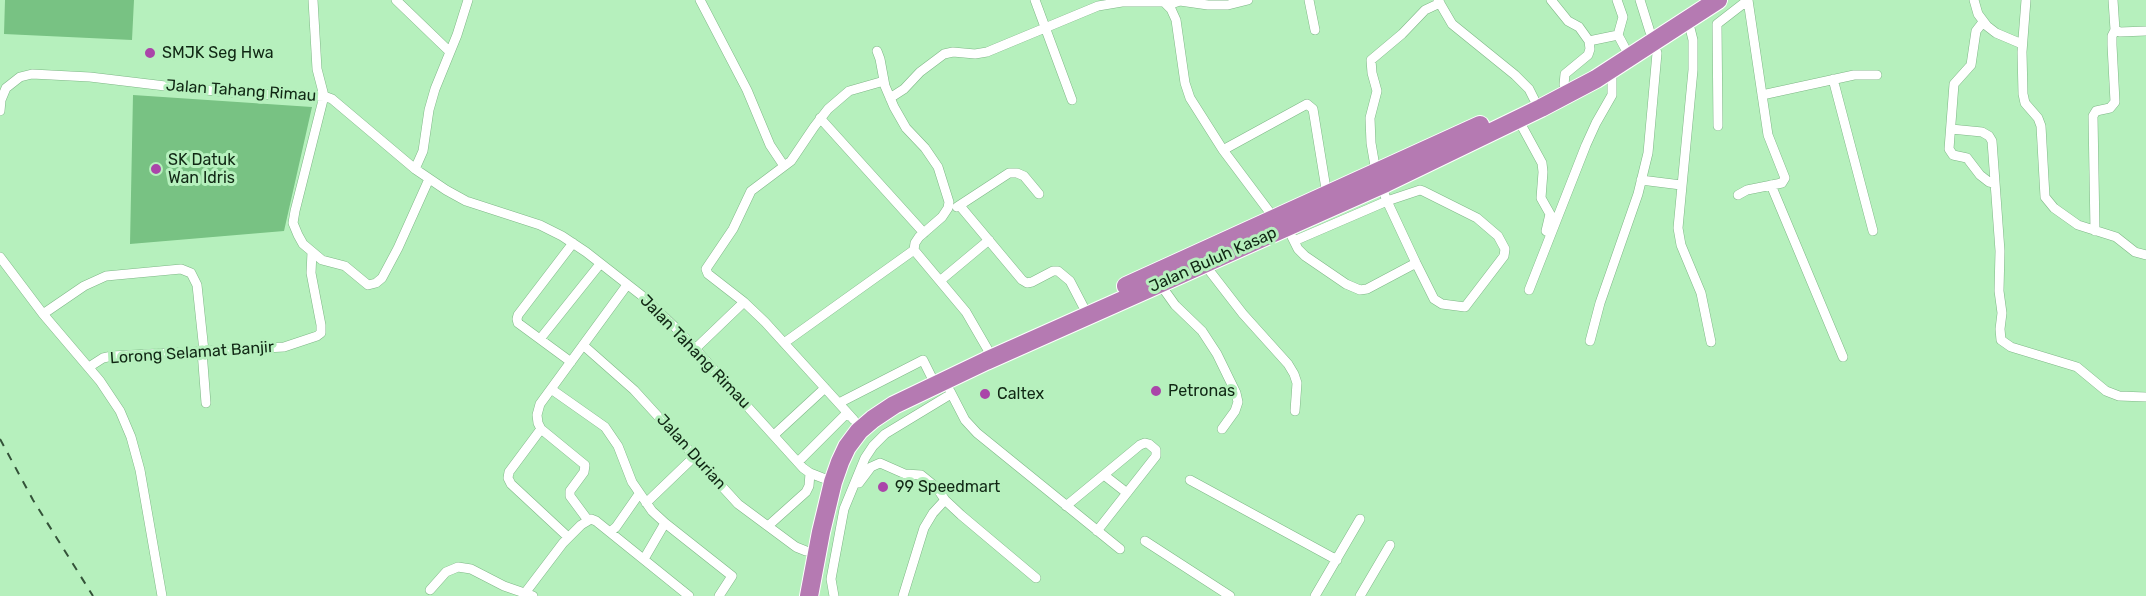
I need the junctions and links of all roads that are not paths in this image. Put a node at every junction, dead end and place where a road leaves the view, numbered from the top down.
1 (313, 0) edge
2 (396, 0) edge
3 (468, 0) edge
4 (700, 0) edge
5 (1035, 0) edge
6 (1248, 0) edge
7 (1309, 0) edge
8 (1551, 0) edge
9 (1617, 0) edge
10 (1640, 0) edge
11 (1696, 0) edge
12 (1718, 0) edge
13 (1748, 0) edge
14 (1974, 0) edge
15 (2026, 0) edge
16 (2113, 0) edge
17 (1439, 2) edge
18 (1168, 5) junction
19 (1688, 20) junction
20 (1983, 22) junction
21 (1046, 27) junction
22 (1315, 30) dead end
23 (2115, 30) junction
24 (2146, 31) edge
25 (1651, 37) junction
26 (1588, 41) junction
27 (1622, 42) junction
28 (2022, 44) junction
29 (877, 51) dead end
30 (450, 52) junction
31 (1609, 71) junction
32 (1878, 75) dead end
33 (1833, 79) junction
34 (884, 81) junction
35 (1564, 85) junction
36 (3, 87) edge
37 (1762, 95) junction
38 (324, 96) junction
39 (890, 98) junction
40 (1534, 99) junction
41 (1072, 100) dead end
42 (0, 111) edge
43 (820, 118) junction
44 (1518, 119) junction
45 (1718, 126) dead end
46 (1951, 129) junction
47 (1223, 150) junction
48 (784, 166) junction
49 (415, 169) junction
50 (429, 179) junction
51 (1641, 180) junction
52 (1384, 181) junction
53 (1994, 183) junction
54 (1681, 185) junction
55 (1771, 185) junction
56 (1359, 188) junction
57 (1039, 194) dead end
58 (1327, 195) junction
59 (1738, 195) dead end
60 (960, 206) junction
61 (948, 208) junction
62 (1285, 228) junction
63 (1873, 231) dead end
64 (2095, 231) junction
65 (924, 233) junction
66 (1550, 235) junction
67 (988, 240) junction
68 (573, 243) junction
69 (914, 250) junction
70 (312, 252) junction
71 (2146, 255) edge
72 (0, 256) edge
73 (600, 264) junction
74 (1416, 264) junction
75 (1205, 265) junction
76 (941, 280) junction
77 (1160, 284) junction
78 (627, 285) junction
79 (1529, 290) dead end
80 (744, 302) junction
81 (1083, 306) junction
82 (43, 314) junction
83 (540, 339) junction
84 (1590, 340) dead end
85 (1711, 342) dead end
86 (784, 343) junction
87 (583, 345) junction
88 (695, 349) junction
89 (988, 350) junction
90 (203, 351) junction
91 (1843, 357) dead end
92 (571, 362) junction
93 (89, 367) junction
94 (942, 383) junction
95 (825, 388) junction
96 (551, 389) junction
97 (2146, 397) edge
98 (206, 403) dead end
99 (838, 403) junction
100 (1295, 411) dead end
101 (851, 416) junction
102 (542, 429) junction
103 (1221, 429) dead end
104 (774, 435) junction
105 (695, 456) junction
106 (798, 462) junction
107 (1104, 475) junction
108 (822, 478) junction
109 (1190, 480) dead end
110 (853, 490) junction
111 (1126, 493) junction
112 (639, 494) junction
113 (945, 500) junction
114 (646, 503) junction
115 (1066, 506) junction
116 (587, 519) junction
117 (1360, 519) dead end
118 (665, 523) junction
119 (768, 526) junction
120 (1097, 531) junction
121 (610, 532) junction
122 (568, 537) junction
123 (1145, 541) dead end
124 (1390, 545) dead end
125 (1120, 549) dead end
126 (806, 551) junction
127 (645, 559) junction
128 (1337, 560) junction
129 (1036, 578) dead end
130 (430, 590) dead end
131 (529, 594) edge
132 (162, 596) edge
133 (689, 596) edge
134 (719, 596) edge
135 (796, 596) edge
136 (809, 596) edge
137 (834, 596) edge
138 (903, 596) edge
139 (1230, 596) edge
140 (1315, 596) edge
141 (1360, 596) edge

1 - 38 street
2 - 30 street
3 - 30 street
4 - 48 street
5 - 21 street
6 - 18 street
7 - 22 street
8 - 26 street
9 - 27 street
10 - 25 street
11 - 25 highway, Jalan Buluh Kasap
12 - 19 highway, Jalan Buluh Kasap
13 - 37 street
13 - 45 street
14 - 20 street
15 - 28 street
16 - 23 street
17 - 40 street
17 - 52 street
18 - 21 street
18 - 47 street
19 - 25 highway, Jalan Buluh Kasap
19 - 54 street
20 - 28 street
20 - 46 street
21 - 39 street
21 - 41 street
23 - 24 street
23 - 64 street
25 - 27 highway, Jalan Buluh Kasap
25 - 31 highway, Jalan Buluh Kasap
25 - 51 street
26 - 27 street
26 - 35 street
27 - 35 highway, Jalan Buluh Kasap
28 - 64 street
29 - 34 street
30 - 49 street
31 - 44 highway, Jalan Buluh Kasap
31 - 66 street
32 - 33 street
33 - 37 street
33 - 63 street
34 - 39 street
34 - 43 street
35 - 40 highway, Jalan Buluh Kasap
36 - 38 street, Jalan Tahang Rimau
36 - 42 street, Jalan Tahang Rimau
37 - 55 street
38 - 49 street, Jalan Tahang Rimau
38 - 70 street
39 - 61 street
40 - 52 highway, Jalan Buluh Kasap
43 - 48 street
43 - 65 street
44 - 52 highway, Jalan Buluh Kasap
44 - 66 street
46 - 53 street
46 - 53 street
47 - 58 street
47 - 62 street
48 - 80 street
49 - 50 street, Jalan Tahang Rimau
50 - 68 street, Jalan Tahang Rimau
50 - 70 street
51 - 54 street
51 - 84 street
52 - 56 highway, Jalan Buluh Kasap
52 - 62 street
52 - 74 street
52 - 74 street
53 - 97 street
54 - 85 street
55 - 59 street
55 - 91 street
56 - 58 highway, Jalan Buluh Kasap
56 - 62 highway, Jalan Buluh Kasap
57 - 60 street
58 - 62 highway, Jalan Buluh Kasap
60 - 61 street
60 - 67 street
61 - 65 street
62 - 74 street
62 - 75 highway, Jalan Buluh Kasap
62 - 81 highway, Jalan Buluh Kasap
64 - 71 street
65 - 69 street
66 - 79 street
67 - 76 street
67 - 81 street
68 - 73 street, Jalan Tahang Rimau
68 - 83 street
69 - 76 street
69 - 86 street
70 - 90 street, Lorong Selamat Banjir
72 - 82 street
73 - 78 street, Jalan Tahang Rimau
73 - 83 street
75 - 77 highway, Jalan Buluh Kasap
75 - 100 street
76 - 89 street
77 - 94 highway, Jalan Buluh Kasap
77 - 103 street
78 - 87 street
78 - 88 street, Jalan Tahang Rimau
80 - 86 street
80 - 88 street
81 - 89 highway, Jalan Buluh Kasap
82 - 90 street
82 - 93 street
83 - 92 street
86 - 95 street
87 - 92 street
87 - 105 street, Jalan Durian
88 - 104 street, Jalan Tahang Rimau
89 - 94 highway, Jalan Buluh Kasap
90 - 93 street, Lorong Selamat Banjir
90 - 98 street
92 - 96 street
93 - 132 street
94 - 99 street
94 - 101 highway, Jalan Buluh Kasap
94 - 108 highway, Jalan Buluh Kasap
94 - 110 street
94 - 115 street
95 - 99 street
95 - 104 street
96 - 102 street
96 - 112 street
99 - 101 street
101 - 106 street
101 - 108 highway, Jalan Buluh Kasap
102 - 116 street
102 - 122 street
104 - 106 street, Jalan Tahang Rimau
105 - 114 street
105 - 119 street, Jalan Durian
106 - 108 street, Jalan Tahang Rimau
107 - 111 street
107 - 111 street
107 - 115 street
108 - 119 street
108 - 126 highway, Jalan Buluh Kasap
108 - 136 highway, Jalan Buluh Kasap
109 - 128 street
110 - 113 street
110 - 137 street
111 - 120 street
112 - 114 street
112 - 121 street
113 - 129 street
113 - 138 street
114 - 118 street
115 - 120 street
116 - 121 street
116 - 122 street
117 - 128 street
118 - 127 street
118 - 134 street
119 - 126 street, Jalan Durian
120 - 125 street
121 - 127 street
122 - 131 street
123 - 139 street
124 - 141 street
126 - 135 highway, Jalan Buluh Kasap
127 - 133 street
128 - 140 street
130 - 131 street

